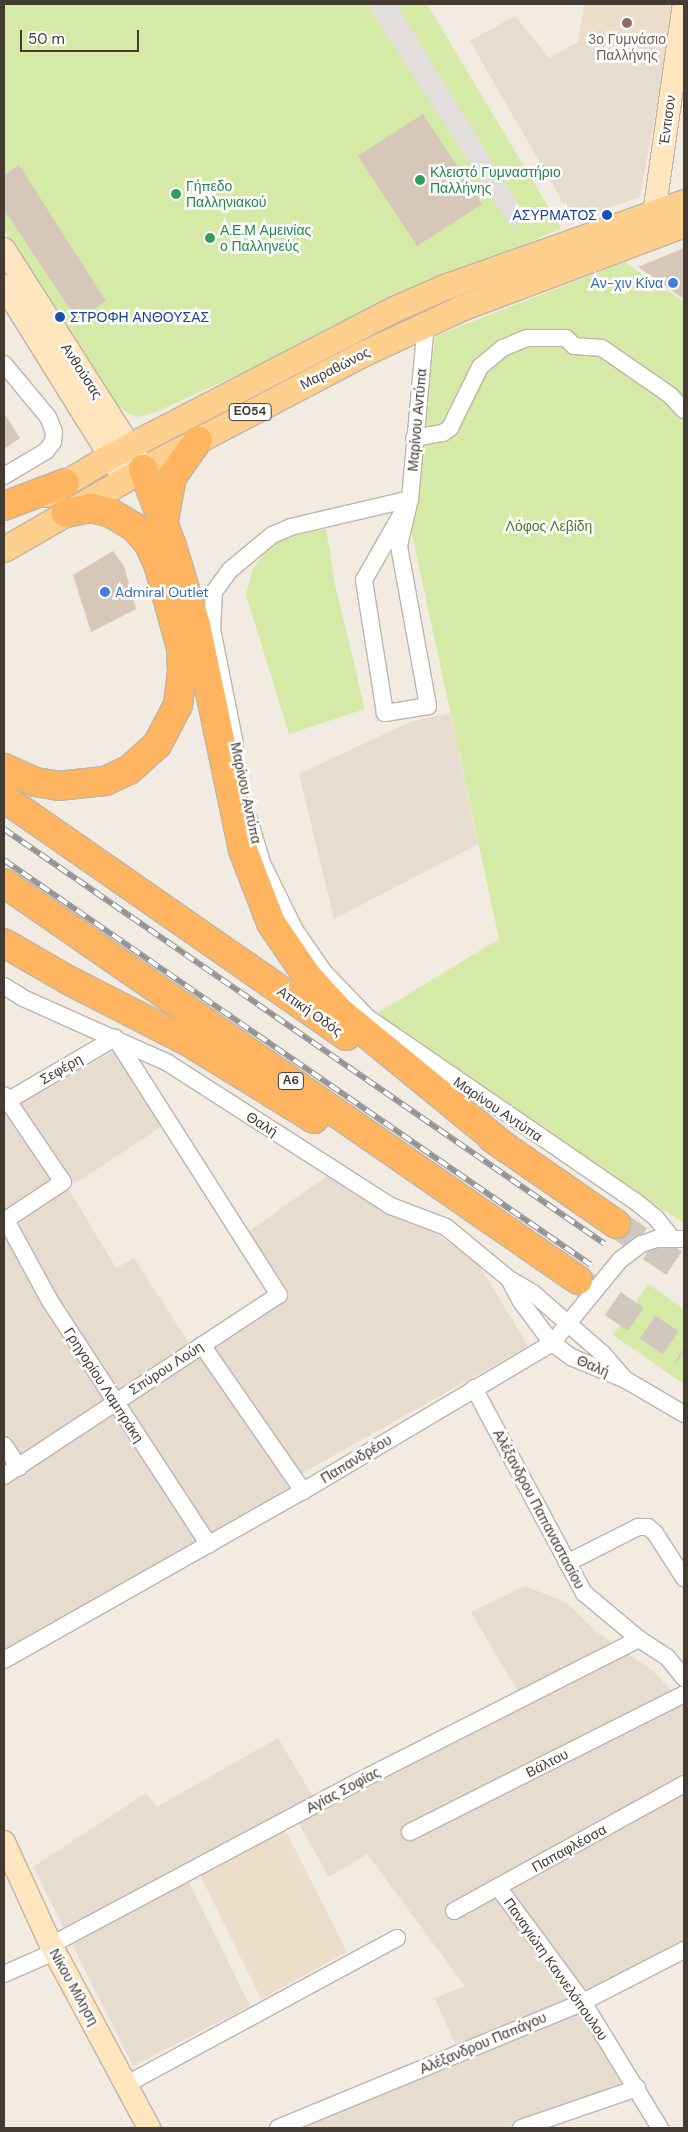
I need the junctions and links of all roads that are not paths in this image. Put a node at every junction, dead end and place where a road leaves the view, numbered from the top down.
1 (684, 4) edge
2 (682, 32) edge
3 (684, 202) edge
4 (652, 224) junction
5 (684, 224) edge
6 (4, 249) edge
7 (4, 286) edge
8 (426, 324) junction
9 (4, 364) edge
10 (684, 410) edge
11 (414, 438) junction
12 (198, 440) junction
13 (127, 463) junction
14 (4, 476) edge
15 (65, 483) junction
16 (410, 499) junction
17 (4, 506) edge
18 (65, 513) junction
19 (4, 519) edge
20 (164, 521) junction
21 (4, 549) edge
22 (4, 768) edge
23 (4, 798) edge
24 (4, 883) edge
25 (4, 942) edge
26 (4, 986) edge
27 (115, 1038) junction
28 (5, 1098) edge
29 (506, 1148) junction
30 (5, 1220) edge
31 (616, 1224) tunnel mouth
32 (678, 1238) edge
33 (508, 1279) junction
34 (568, 1325) junction
35 (552, 1343) junction
36 (202, 1345) junction
37 (626, 1380) junction
38 (474, 1388) junction
39 (114, 1401) junction
40 (684, 1414) edge
41 (4, 1445) edge
42 (19, 1467) junction
43 (4, 1476) edge
44 (303, 1492) junction
45 (209, 1545) junction
46 (567, 1563) junction
47 (684, 1578) edge
48 (639, 1640) junction
49 (4, 1660) edge
50 (684, 1678) edge
51 (684, 1694) edge
52 (684, 1784) edge
53 (410, 1832) dead end
54 (4, 1842) edge
55 (498, 1887) junction
56 (454, 1911) dead end
57 (397, 1938) dead end
58 (53, 1949) junction
59 (684, 1950) edge
60 (4, 1974) edge
61 (583, 2002) junction
62 (127, 2084) junction
63 (637, 2088) junction
64 (150, 2128) edge
65 (278, 2128) edge
66 (521, 2128) edge
67 (660, 2128) edge

1 - 2 street, Έντισον
2 - 4 street, Έντισον
3 - 4 main road, Μαραθώνος / ΕΟ54
4 - 5 main road, Μαραθώνος / ΕΟ54
4 - 8 main road, Μαραθώνος / ΕΟ54
4 - 13 main road, Μαραθώνος / ΕΟ54
6 - 13 street, Ανθούσας
7 - 13 street, Ανθούσας
8 - 11 street, Μαρίνου Αντύπα
8 - 12 main road, Μαραθώνος / ΕΟ54
9 - 14 street
10 - 11 street
11 - 16 street, Μαρίνου Αντύπα
12 - 13 main road, Μαραθώνος / ΕΟ54
12 - 20 highway
13 - 15 main road, Μαραθώνος / ΕΟ54
13 - 18 main road, Μαραθώνος / ΕΟ54
13 - 20 highway
15 - 17 highway
15 - 19 main road, Μαραθώνος / ΕΟ54
16 - 16 street
16 - 32 street, Μαρίνου Αντύπα
18 - 21 main road, Μαραθώνος / ΕΟ54
18 - 22 highway
20 - 29 highway
23 - 29 highway, Αττική Οδός
24 - 25 highway, Α6
26 - 27 street, Θαλή
27 - 28 street, Σεφέρη
27 - 33 street, Θαλή
27 - 36 street, Σπύρου Λούη
28 - 30 street
29 - 31 highway, Αττική Οδός
30 - 39 street, Γρηγορίου Λαμπράκη
32 - 34 street, Παπανδρέου
33 - 34 street, Θαλή
33 - 35 street, Θαλή
34 - 35 street, Παπανδρέου
34 - 37 street, Θαλή
35 - 37 street, Θαλή
35 - 38 street, Παπανδρέου
36 - 39 street, Σπύρου Λούη
36 - 44 street
37 - 40 street, Θαλή
38 - 44 street, Παπανδρέου
38 - 46 street, Αλέξανδρου Παπαναστασίου
39 - 42 street, Σπύρου Λούη
39 - 45 street, Γρηγορίου Λαμπράκη
41 - 42 street
42 - 43 street, Σπύρου Λούη
44 - 45 street, Παπανδρέου
45 - 49 street, Παπανδρέου
46 - 47 street
46 - 48 street, Αλέξανδρου Παπαναστασίου
48 - 50 street, Αλέξανδρου Παπαναστασίου
48 - 58 street, Αγίας Σοφίας
51 - 53 street, Βάλτου
52 - 55 street, Παπαφλέσσα
54 - 58 street, Νίκου Μίληση
55 - 56 street, Παπαφλέσσα
55 - 61 street, Παναγιώτη Καννελόπουλου
57 - 62 street
58 - 60 street, Αγίας Σοφίας
58 - 62 street, Νίκου Μίληση
59 - 61 street, Αλέξανδρου Παπάγου
61 - 63 street, Παναγιώτη Καννελόπουλου
61 - 65 street, Αλέξανδρου Παπάγου
62 - 64 street, Νίκου Μίληση
63 - 66 street
63 - 67 street, Παναγιώτη Καννελόπουλου

